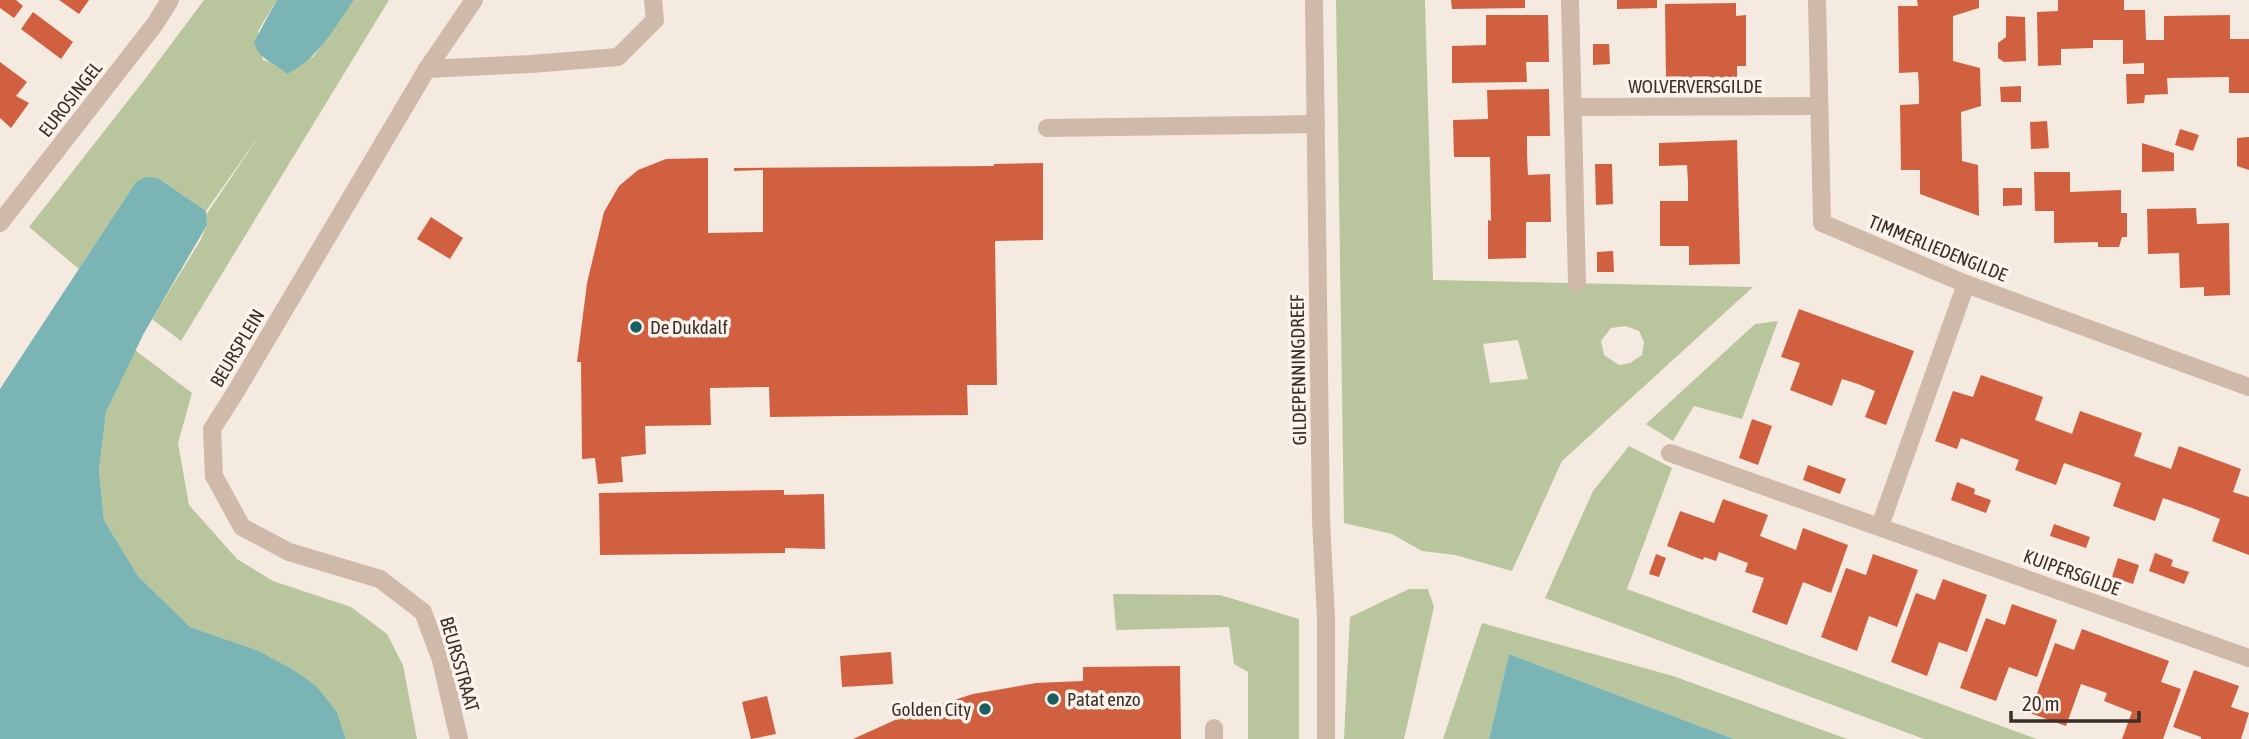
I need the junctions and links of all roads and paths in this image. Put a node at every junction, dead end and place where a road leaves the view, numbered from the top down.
1 (170, 0) edge
2 (474, 0) edge
3 (653, 0) edge
4 (1314, 0) edge
5 (1570, 0) edge
6 (1817, 0) edge
7 (427, 69) junction
8 (1818, 106) junction
9 (1573, 107) junction
10 (1316, 124) junction
11 (1047, 128) dead end
12 (0, 223) edge
13 (1577, 282) dead end
14 (1966, 284) junction
15 (2249, 387) edge
16 (1670, 453) dead end
17 (1881, 526) junction
18 (380, 579) joint
19 (2249, 658) edge
20 (458, 739) edge
21 (1326, 739) edge

1 - 12 street, EUROSINGEL
2 - 7 street, BEURSPLEIN
3 - 7 street
4 - 10 street, GILDEPENNINGDREEF
5 - 9 street
6 - 8 street, TIMMERLIEDENGILDE
7 - 18 street, BEURSPLEIN
8 - 9 street, WOLVERVERSGILDE
8 - 14 street, TIMMERLIEDENGILDE
9 - 13 street
10 - 11 street
10 - 21 street, GILDEPENNINGDREEF
14 - 15 street, TIMMERLIEDENGILDE
14 - 17 street
16 - 17 street, KUIPERSGILDE
17 - 19 street, KUIPERSGILDE
18 - 20 street, BEURSSTRAAT

